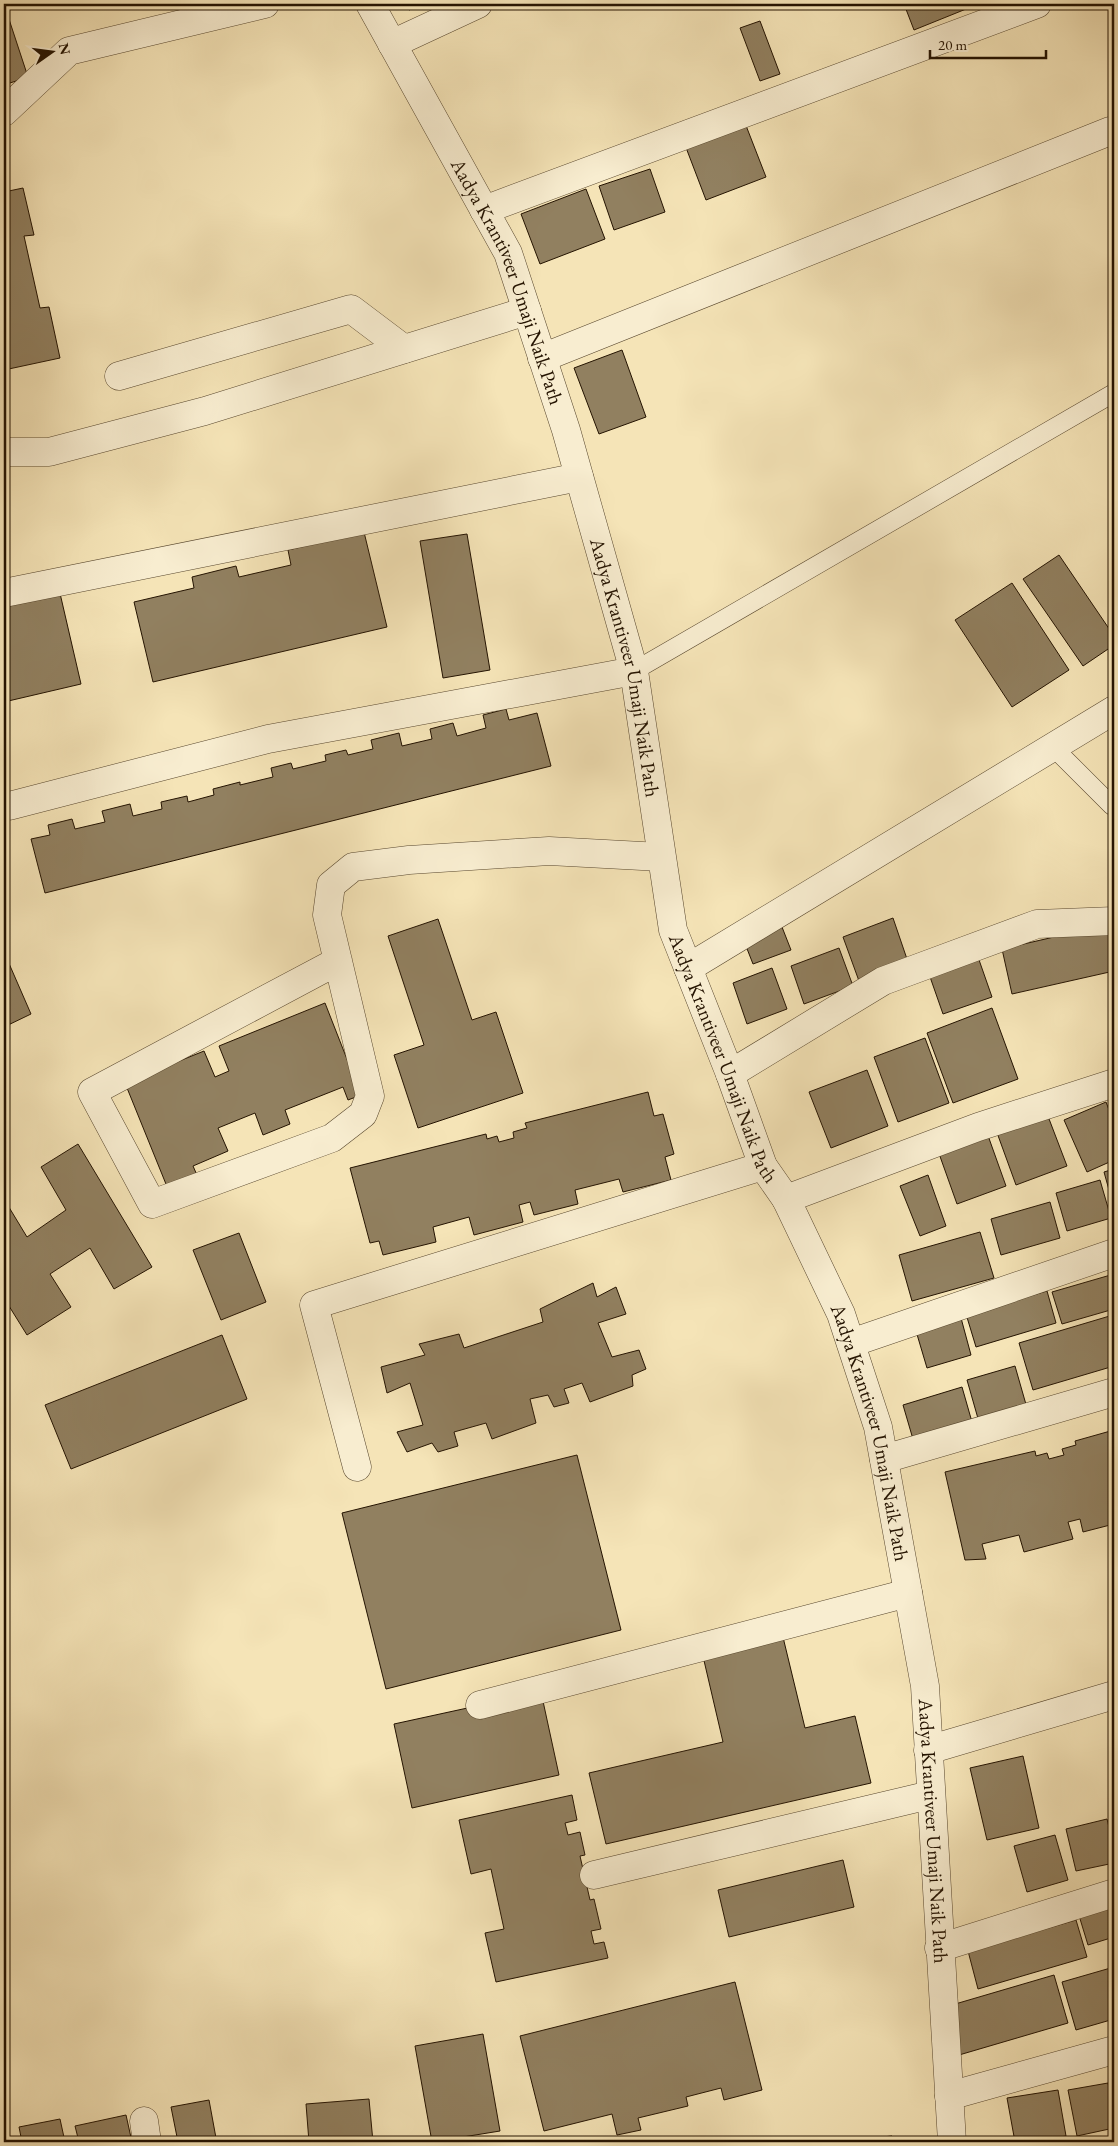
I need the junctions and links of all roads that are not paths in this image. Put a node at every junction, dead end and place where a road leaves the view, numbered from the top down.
1 (265, 4) edge
2 (370, 4) edge
3 (478, 4) edge
4 (1037, 4) edge
5 (392, 44) junction
6 (4, 112) edge
7 (1110, 130) dead end
8 (484, 210) junction
9 (527, 311) junction
10 (404, 349) junction
11 (542, 358) junction
12 (119, 376) dead end
13 (1112, 394) dead end
14 (4, 452) edge
15 (579, 477) junction
16 (4, 593) edge
17 (634, 671) junction
18 (1114, 710) edge
19 (1053, 747) junction
20 (9, 806) dead end
21 (1114, 806) edge
22 (662, 857) junction
23 (1114, 921) edge
24 (338, 961) junction
25 (688, 968) junction
26 (730, 1074) junction
27 (1114, 1083) edge
28 (763, 1166) junction
29 (786, 1199) junction
30 (1114, 1254) edge
31 (851, 1343) junction
32 (1114, 1392) edge
33 (884, 1458) junction
34 (357, 1467) dead end
35 (908, 1593) junction
36 (1114, 1695) edge
37 (480, 1704) dead end
38 (928, 1750) junction
39 (930, 1794) junction
40 (594, 1875) dead end
41 (1114, 1894) edge
42 (939, 1948) junction
43 (1114, 2050) edge
44 (949, 2096) junction
45 (952, 2142) edge

1 - 6 street
2 - 5 street, Aadya Krantiveer Umaji Naik Path
3 - 5 street
4 - 8 street
5 - 8 street, Aadya Krantiveer Umaji Naik Path
7 - 11 street
8 - 9 street, Aadya Krantiveer Umaji Naik Path
9 - 10 street
9 - 11 street, Aadya Krantiveer Umaji Naik Path
10 - 12 street
10 - 14 street
11 - 15 street, Aadya Krantiveer Umaji Naik Path
13 - 17 lane
15 - 16 street
15 - 17 street, Aadya Krantiveer Umaji Naik Path
17 - 20 street
17 - 22 street, Aadya Krantiveer Umaji Naik Path
18 - 19 street
19 - 21 lane
19 - 25 street
22 - 24 street
22 - 25 street, Aadya Krantiveer Umaji Naik Path
23 - 26 street
24 - 24 street
25 - 26 street, Aadya Krantiveer Umaji Naik Path
26 - 28 street, Aadya Krantiveer Umaji Naik Path
27 - 29 street
28 - 29 street, Aadya Krantiveer Umaji Naik Path
28 - 34 street
29 - 31 street, Aadya Krantiveer Umaji Naik Path
30 - 31 street
31 - 33 street, Aadya Krantiveer Umaji Naik Path
32 - 33 street
33 - 35 street, Aadya Krantiveer Umaji Naik Path
35 - 37 street
35 - 38 street, Aadya Krantiveer Umaji Naik Path
36 - 38 street
38 - 39 street, Aadya Krantiveer Umaji Naik Path
39 - 40 street
39 - 42 street, Aadya Krantiveer Umaji Naik Path
41 - 42 street
42 - 44 street, Aadya Krantiveer Umaji Naik Path
43 - 44 street
44 - 45 street, Aadya Krantiveer Umaji Naik Path

